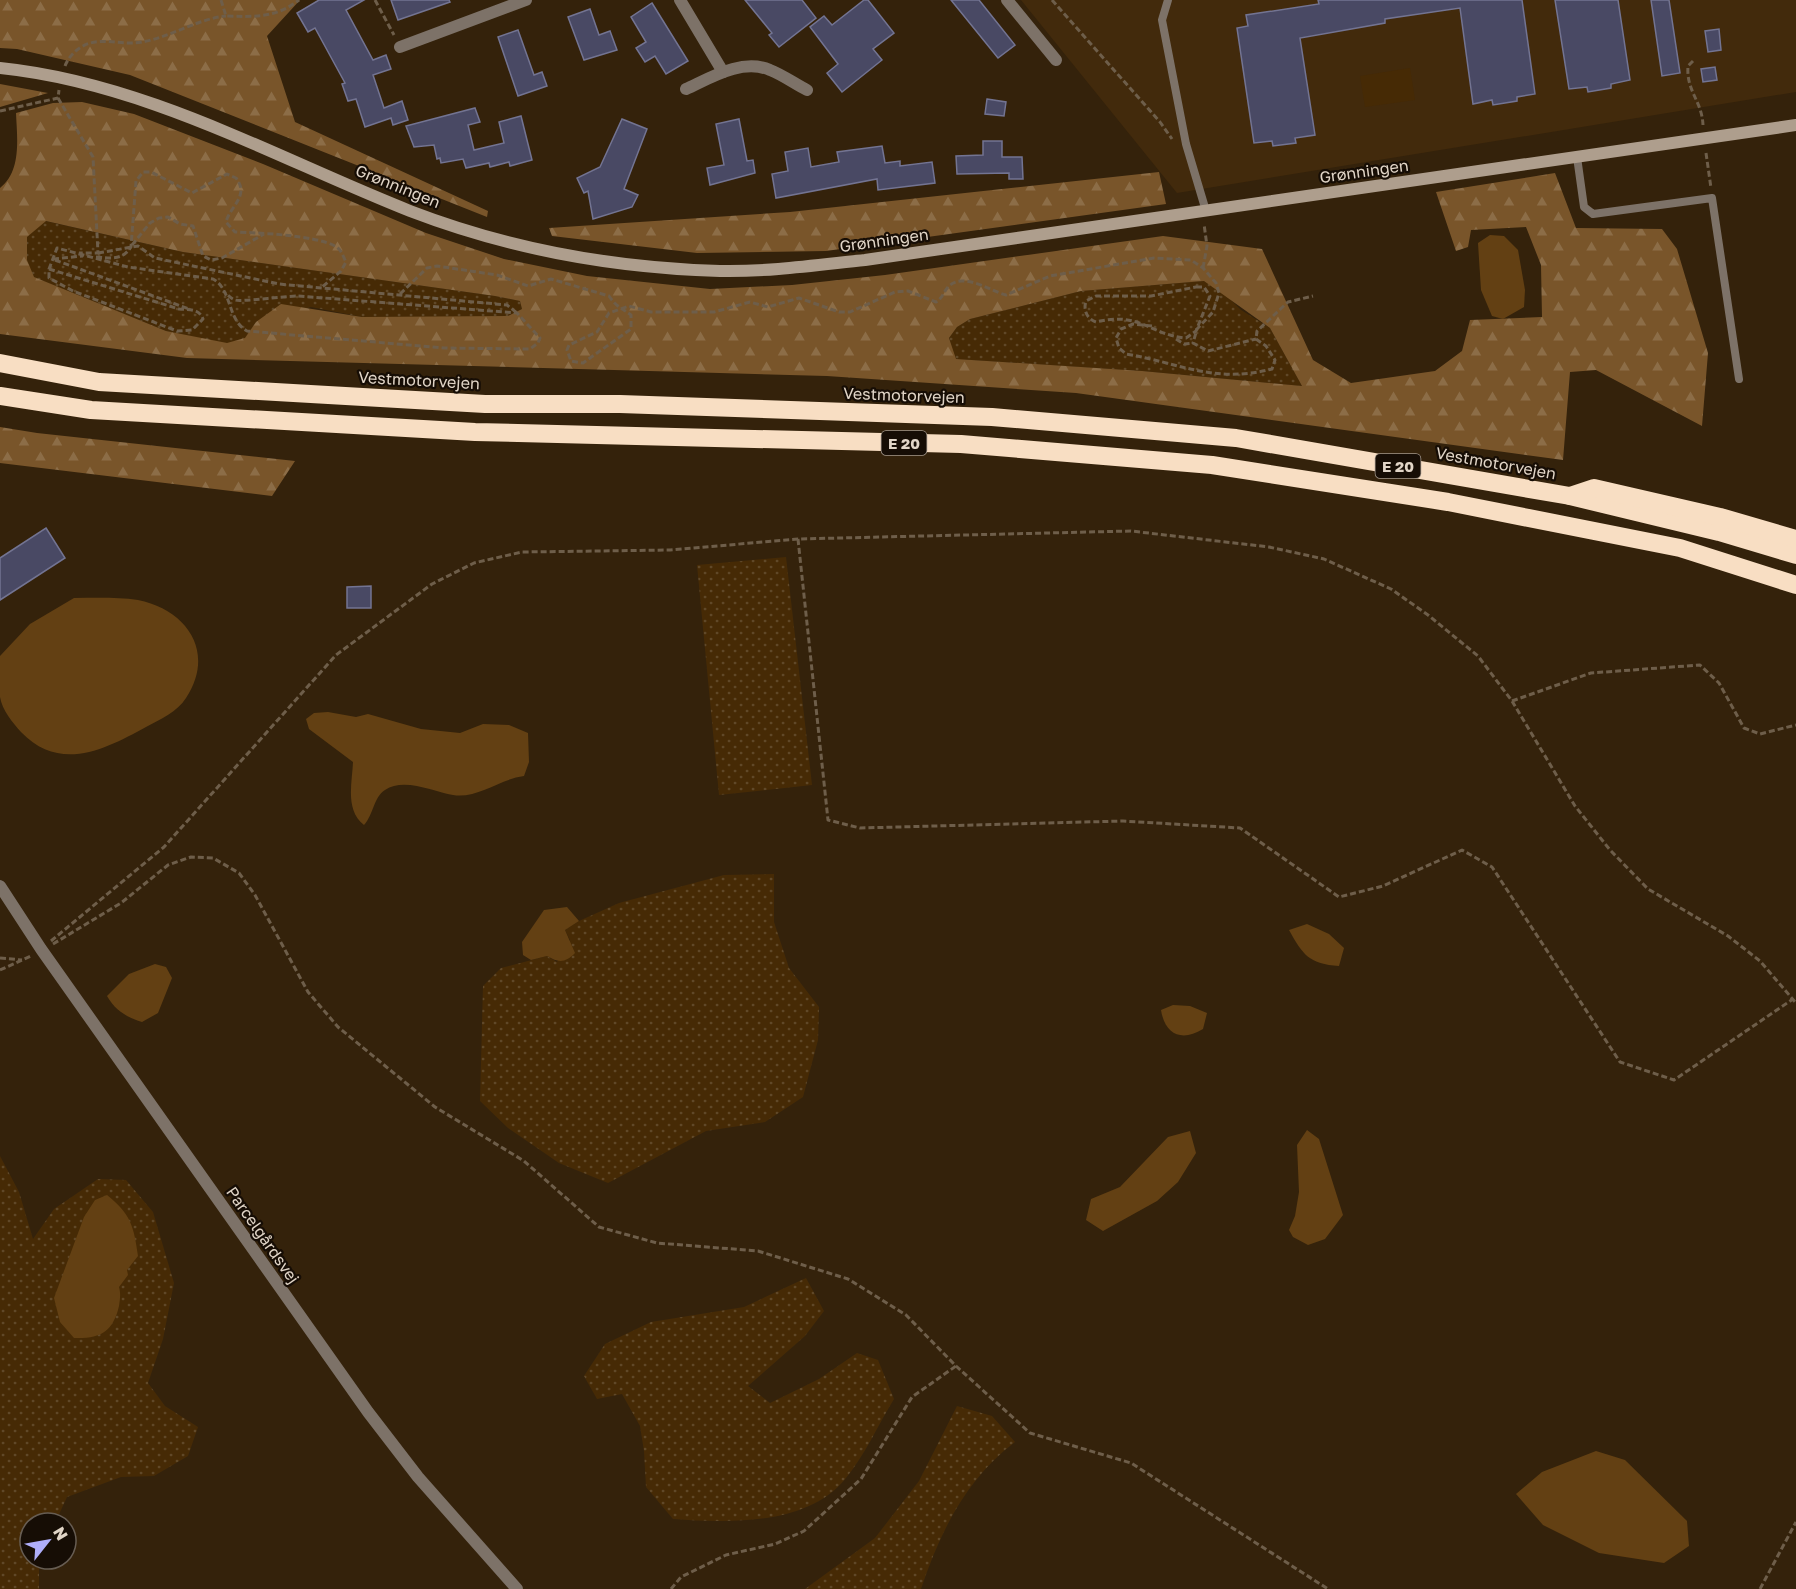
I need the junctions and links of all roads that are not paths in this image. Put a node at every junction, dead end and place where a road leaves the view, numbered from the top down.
1 (526, 0) edge
2 (680, 0) edge
3 (1007, 0) edge
4 (1168, 0) edge
5 (400, 47) road end
6 (1056, 60) dead end
7 (0, 68) edge
8 (723, 72) junction
9 (686, 89) dead end
10 (807, 90) dead end
11 (1796, 125) edge
12 (1576, 158) junction
13 (1206, 211) junction
14 (0, 363) edge
15 (1739, 379) dead end
16 (0, 396) edge
17 (1570, 496) junction
18 (1796, 539) edge
19 (1796, 555) edge
20 (1796, 585) edge
21 (0, 886) edge
22 (517, 1589) edge

1 - 5 street
2 - 8 street
3 - 6 street
4 - 13 lane
7 - 13 main road, Grønningen
8 - 9 street
8 - 10 street
11 - 12 main road, Grønningen
12 - 13 main road, Grønningen
12 - 15 lane
14 - 17 highway, Vestmotorvejen / E 20
16 - 20 highway, E 20
17 - 18 highway
17 - 19 highway, Vestmotorvejen / E 20
21 - 22 street, Parcelgårdsvej

